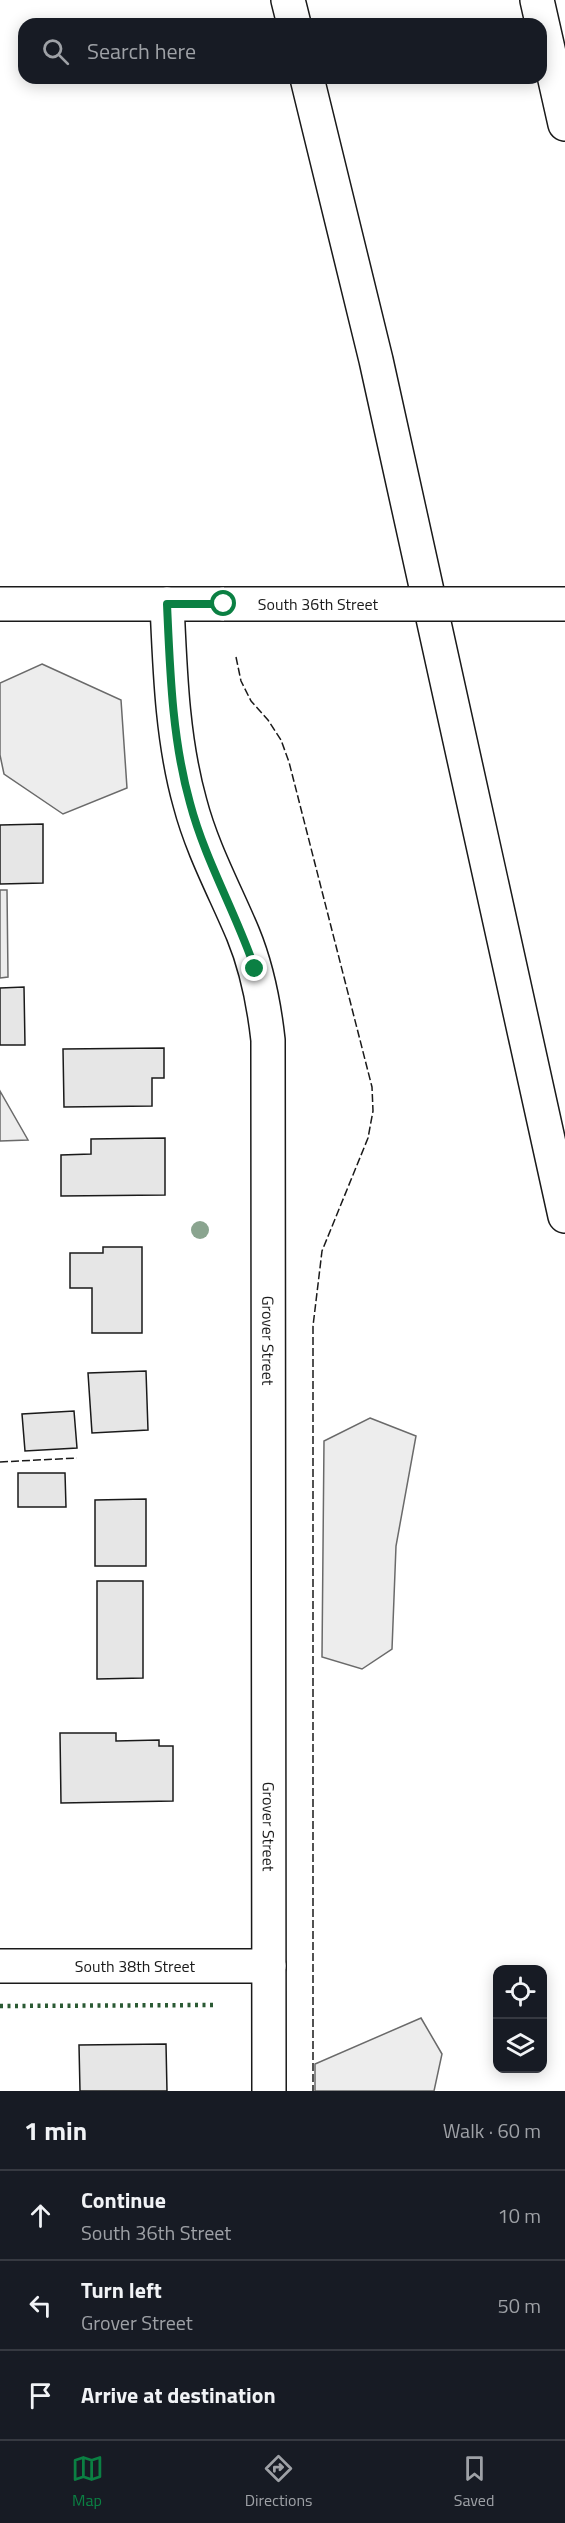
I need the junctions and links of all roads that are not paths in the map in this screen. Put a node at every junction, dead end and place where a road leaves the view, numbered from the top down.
1 (288, 0) edge
2 (307, 0) edge
3 (537, 0) edge
4 (292, 18) edge
5 (311, 18) edge
6 (541, 18) edge
7 (547, 44) edge
8 (308, 84) edge
9 (323, 84) edge
10 (565, 124) edge
11 (376, 360) junction
12 (0, 604) edge
13 (167, 604) junction
14 (565, 604) edge
15 (565, 1216) edge
16 (0, 1966) edge
17 (269, 1966) junction
18 (269, 2091) edge

1 - 4 main road
2 - 5 main road
3 - 6 main road
7 - 10 main road
8 - 11 main road
9 - 11 main road
11 - 15 main road
12 - 13 main road, South 36th Street
13 - 14 main road, South 36th Street, bridge
13 - 17 main road, Grover Street
16 - 17 main road, South 38th Street
17 - 18 main road, Grover Street

